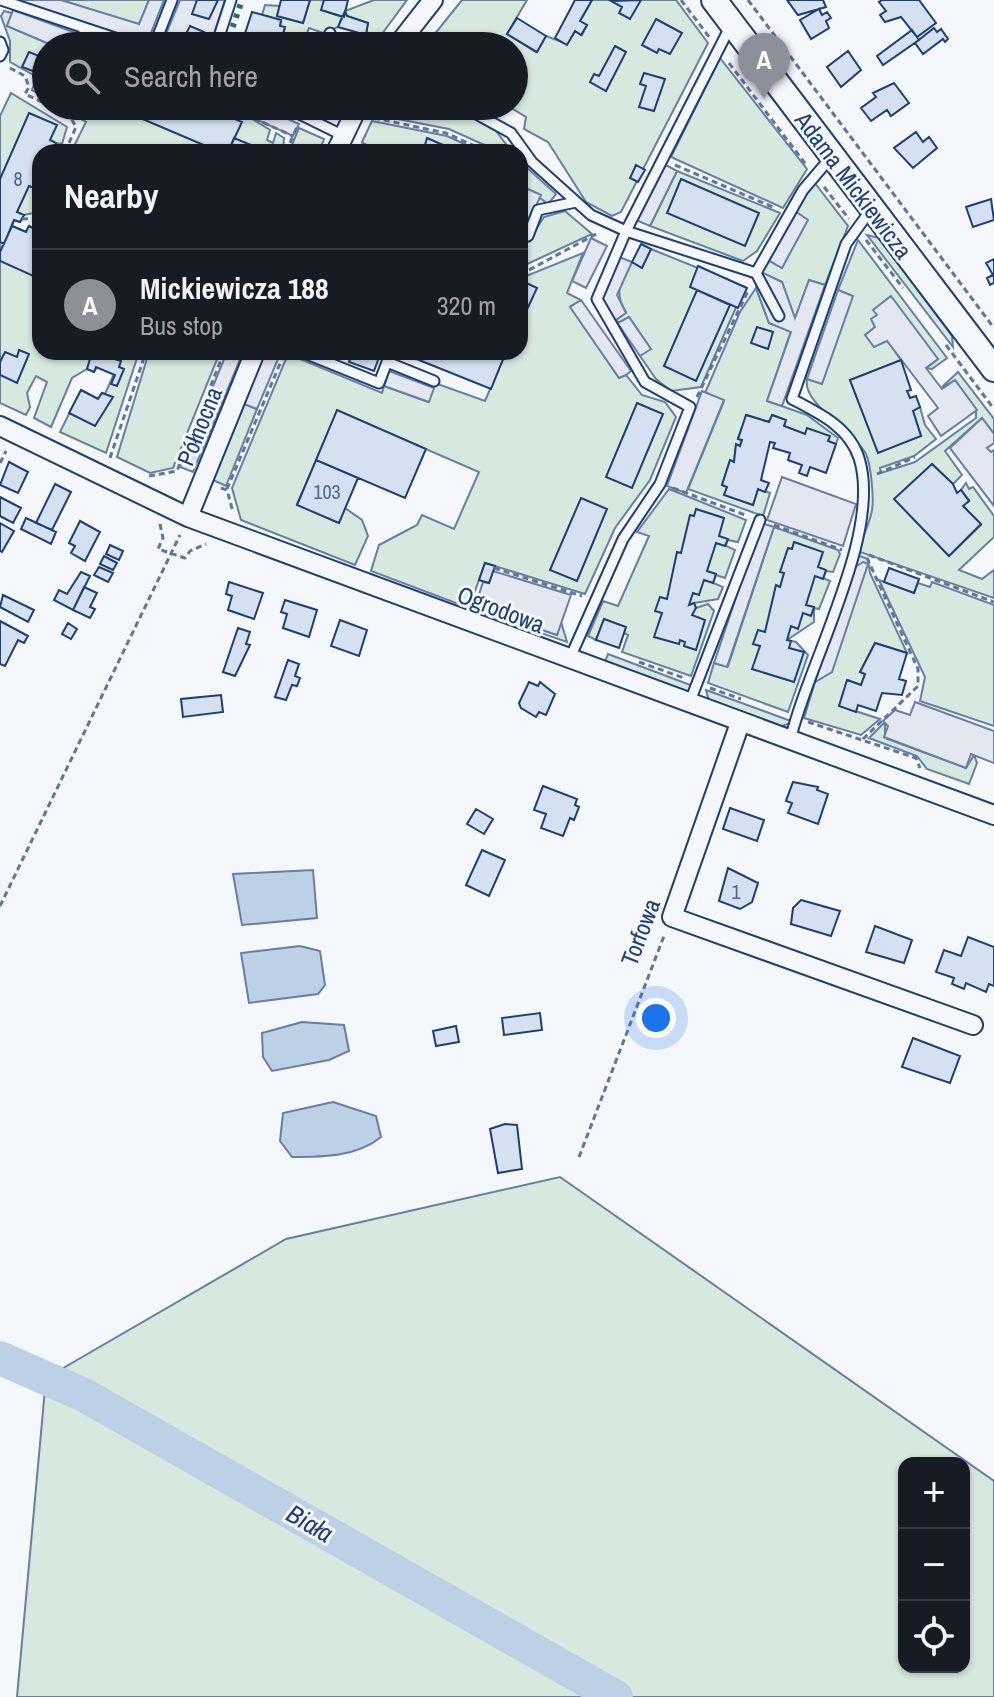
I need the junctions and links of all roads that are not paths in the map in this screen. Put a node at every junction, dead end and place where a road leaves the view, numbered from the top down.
1 (1, 0) edge
2 (172, 0) edge
3 (231, 0) edge
4 (433, 0) edge
5 (714, 0) edge
6 (732, 24) junction
7 (85, 30) joint
8 (92, 32) edge
9 (159, 32) edge
10 (221, 32) edge
11 (408, 32) edge
12 (0, 42) edge
13 (0, 56) edge
14 (315, 120) edge
15 (359, 120) edge
16 (487, 120) edge
17 (346, 143) edge
18 (519, 144) edge
19 (528, 156) edge
20 (832, 156) junction
21 (576, 202) junction
22 (872, 209) junction
23 (626, 231) junction
24 (528, 236) dead end
25 (755, 275) junction
26 (779, 316) dead end
27 (252, 360) edge
28 (332, 360) edge
29 (994, 369) edge
30 (434, 381) dead end
31 (0, 426) edge
32 (188, 517) junction
33 (760, 520) dead end
34 (570, 660) junction
35 (689, 704) junction
36 (740, 723) junction
37 (790, 741) junction
38 (994, 815) edge
39 (973, 1025) dead end

1 - 7 lane
2 - 9 lane
3 - 10 lane
4 - 11 street
5 - 6 main road, Adama Mickiewicza
6 - 20 main road, Adama Mickiewicza
6 - 23 lane
7 - 8 lane
12 - 13 lane
14 - 17 lane
15 - 17 street
16 - 18 lane
19 - 21 lane
20 - 22 main road, Adama Mickiewicza
20 - 25 lane
21 - 23 lane
21 - 24 lane
22 - 29 main road, Adama Mickiewicza
22 - 37 lane
23 - 25 lane
23 - 34 lane
25 - 26 lane
27 - 32 street, Północna
28 - 30 lane
31 - 32 street, Ogrodowa
32 - 34 street, Ogrodowa
33 - 35 lane
34 - 35 street, Ogrodowa
35 - 36 street, Ogrodowa
36 - 37 street, Ogrodowa
36 - 39 street, Torfowa
37 - 38 street, Ogrodowa

